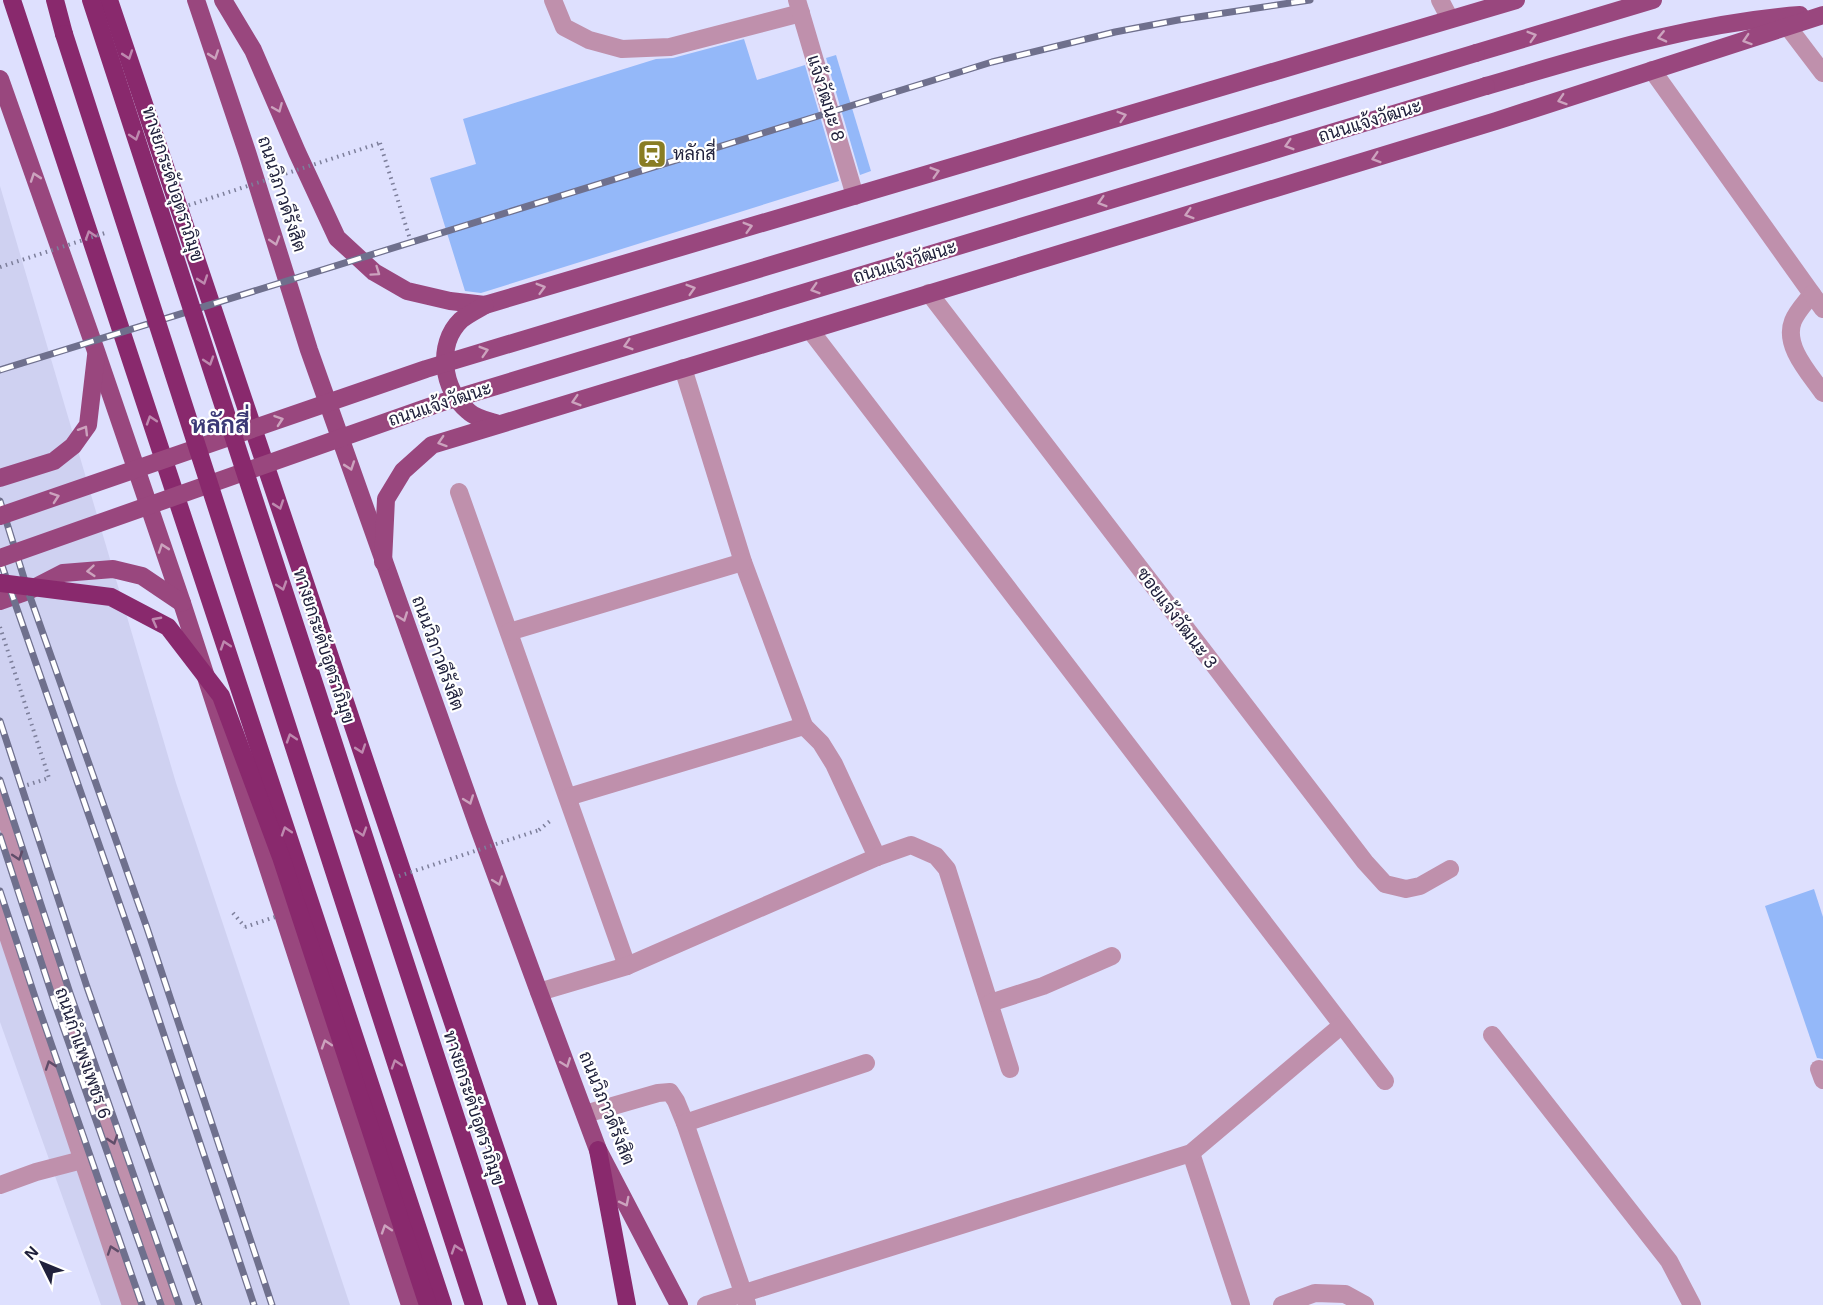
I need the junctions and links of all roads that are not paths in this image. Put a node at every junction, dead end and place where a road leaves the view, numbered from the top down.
1 (12, 0) edge
2 (55, 0) edge
3 (92, 0) edge
4 (109, 0) edge
5 (196, 0) edge
6 (223, 0) edge
7 (553, 0) edge
8 (1440, 0) edge
9 (1516, 0) edge
10 (1653, 0) edge
11 (799, 6) edge
12 (1823, 14) edge
13 (1450, 19) junction
14 (1788, 27) junction
15 (1652, 70) junction
16 (1823, 73) edge
17 (0, 79) edge
18 (855, 196) junction
19 (929, 293) junction
20 (1818, 301) edge
21 (484, 304) junction
22 (810, 330) junction
23 (96, 351) junction
24 (682, 368) junction
25 (1823, 393) edge
26 (498, 424) junction
27 (0, 478) edge
28 (459, 492) dead end
29 (0, 516) edge
30 (0, 558) edge
31 (383, 562) junction
32 (743, 562) junction
33 (0, 583) edge
34 (0, 601) edge
35 (182, 603) junction
36 (509, 632) junction
37 (804, 726) junction
38 (5, 795) edge
39 (568, 797) junction
40 (877, 857) junction
41 (1450, 869) dead end
42 (0, 912) edge
43 (1112, 956) dead end
44 (627, 966) junction
45 (539, 992) junction
46 (990, 1003) junction
47 (1342, 1025) junction
48 (1492, 1035) dead end
49 (866, 1063) dead end
50 (1010, 1069) dead end
51 (1385, 1081) dead end
52 (585, 1114) junction
53 (685, 1123) junction
54 (598, 1150) junction
55 (1191, 1154) junction
56 (82, 1160) junction
57 (0, 1185) edge
58 (622, 1274) junction
59 (745, 1299) edge
60 (131, 1305) edge
61 (170, 1305) edge
62 (410, 1305) edge
63 (428, 1305) edge
64 (442, 1305) edge
65 (474, 1305) edge
66 (517, 1305) edge
67 (548, 1305) edge
68 (627, 1305) edge
69 (634, 1305) edge
70 (679, 1305) edge
71 (706, 1305) edge
72 (1241, 1305) edge
73 (1282, 1305) edge
74 (1365, 1305) edge
75 (1692, 1305) edge

64 -> 1 highway
65 -> 2 highway, bridge
3 -> 66 highway, ทางยกระดับอุตราภิมุข, bridge
4 -> 67 highway
5 -> 31 main road, ถนนวิภาวดีรังสิต
6 -> 21 main road
7 - 11 street
8 - 13 street
9 - 13 main road
29 -> 10 main road, ถนนแจ้งวัฒนะ, bridge
11 - 18 street, แจ้งวัฒนะ 8
12 - 14 main road, ถนนแจ้งวัฒนะ
12 -> 30 main road, ถนนแจ้งวัฒนะ, bridge
18 -> 13 main road
14 -> 15 main road, ถนนแจ้งวัฒนะ
14 - 16 street
15 -> 19 main road, ถนนแจ้งวัฒนะ
15 - 20 street
23 -> 17 main road
21 -> 18 main road
19 - 22 main road, ถนนแจ้งวัฒนะ
19 - 41 street, ซอยแจ้งวัฒนะ 3
20 - 25 street
21 - 26 main road
22 - 24 main road, ถนนแจ้งวัฒนะ
22 - 47 street
27 -> 23 main road
35 -> 23 main road
24 -> 26 main road, ถนนแจ้งวัฒนะ
24 - 32 street
26 -> 31 main road, ถนนแจ้งวัฒนะ
28 - 36 street
31 -> 45 main road, ถนนวิภาวดีรังสิต
32 - 36 street
32 - 37 street
63 -> 33 highway, bridge
35 -> 34 main road
62 -> 35 main road
36 - 39 street
37 - 39 street
37 - 40 street
38 -> 61 street, ถนนกำแพงเพชร 6
39 - 44 street
40 - 44 street
40 - 46 street
56 -> 42 street, ถนนกำแพงเพชร 6
43 - 46 street
44 - 45 street
45 -> 52 main road, ถนนวิภาวดีรังสิต
46 - 50 street
47 - 51 street
47 - 55 street
48 - 75 street
49 - 53 street
52 - 53 street
52 - 54 main road, ถนนวิภาวดีรังสิต
53 - 59 street
54 - 58 highway
54 -> 70 main road, ถนนวิภาวดีรังสิต
55 - 59 street
55 - 72 street
56 - 57 street
60 -> 56 street, ถนนกำแพงเพชร 6
58 - 68 highway
58 - 69 highway
59 - 71 street
73 - 74 street

